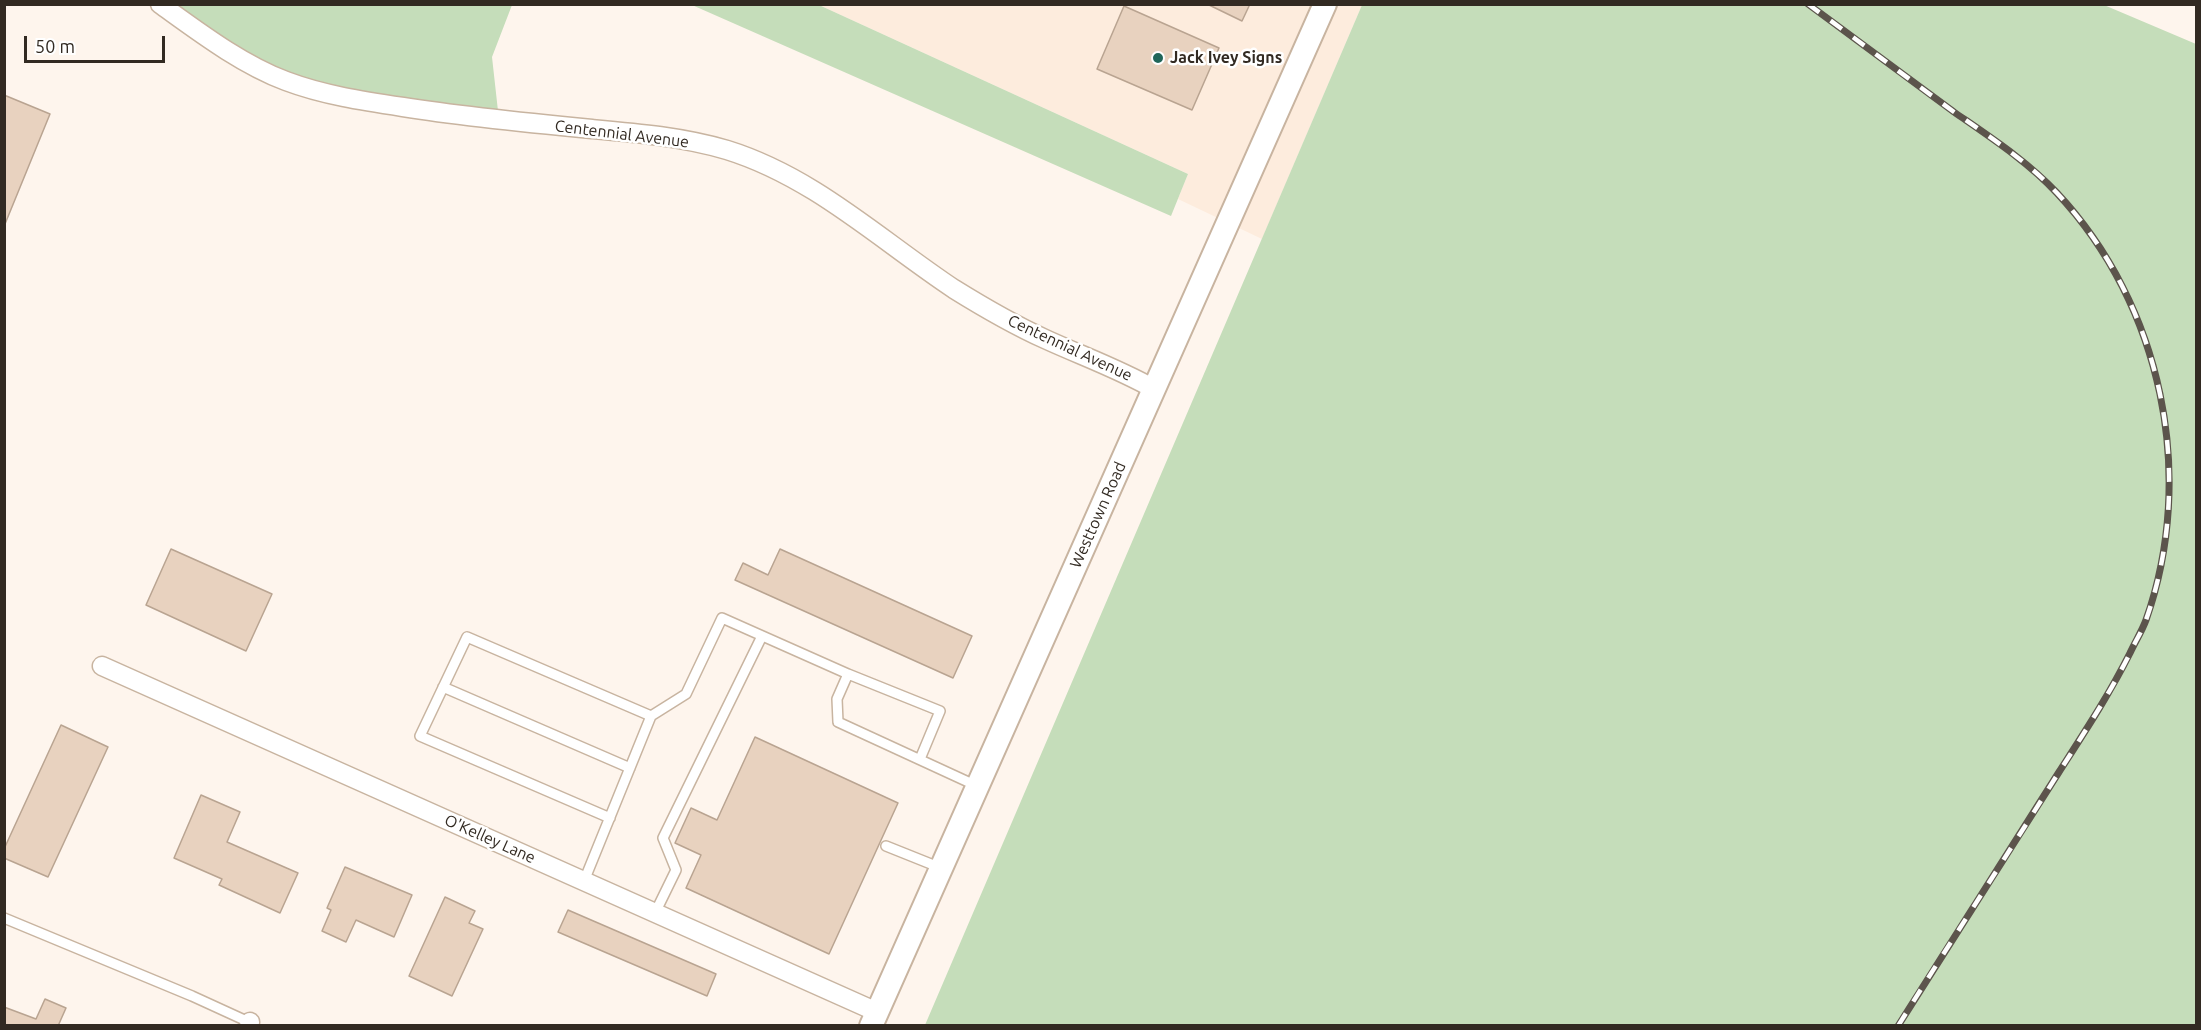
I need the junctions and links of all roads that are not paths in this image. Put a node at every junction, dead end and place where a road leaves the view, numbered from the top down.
1 (160, 4) edge
2 (1326, 4) edge
3 (1154, 388) junction
4 (762, 636) junction
5 (102, 666) dead end
6 (848, 674) junction
7 (443, 687) junction
8 (651, 716) junction
9 (920, 759) junction
10 (630, 768) junction
11 (978, 786) junction
12 (610, 818) junction
13 (886, 846) dead end
14 (941, 868) junction
15 (584, 881) junction
16 (655, 913) junction
17 (4, 918) edge
18 (874, 1019) edge
19 (252, 1024) edge

1 - 3 street, Centennial Avenue
2 - 3 street, Westtown Road
3 - 11 street, Westtown Road
4 - 6 lane
4 - 8 lane
4 - 16 lane
5 - 15 street, O'Kelley Lane
6 - 9 lane
6 - 9 lane
7 - 8 lane
7 - 10 lane
7 - 12 lane
8 - 10 lane
9 - 11 lane
10 - 12 lane
11 - 14 street, Westtown Road
12 - 15 lane
13 - 14 lane
14 - 18 street, Westtown Road
15 - 16 street, O'Kelley Lane
16 - 18 street, O'Kelley Lane
17 - 19 lane

